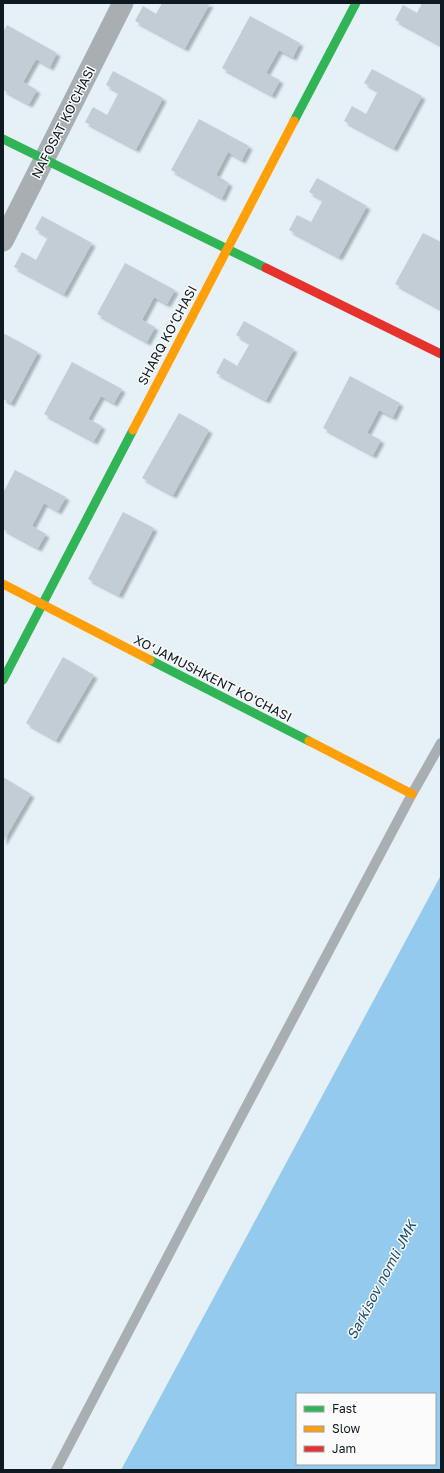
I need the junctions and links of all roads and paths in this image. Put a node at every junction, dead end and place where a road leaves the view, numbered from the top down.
1 (123, 3) edge
2 (356, 3) edge
3 (3, 139) edge
4 (44, 159) junction
5 (3, 241) edge
6 (227, 250) junction
7 (441, 354) edge
8 (3, 584) edge
9 (41, 605) junction
10 (3, 680) edge
11 (441, 743) edge
12 (412, 794) junction
13 (56, 1470) edge

1 - 4 street, NAFOSAT KO'CHASI
2 - 6 street, SHARQ KO‘CHASI
3 - 4 street
4 - 5 street, NAFOSAT KO'CHASI
4 - 6 street
6 - 7 street
6 - 9 street, SHARQ KO‘CHASI
8 - 9 street, XO‘JAMUSHKENT KO'CHASI
9 - 10 street, SHARQ KO‘CHASI
9 - 12 street, XO‘JAMUSHKENT KO'CHASI
11 - 12 lane
12 - 13 lane

